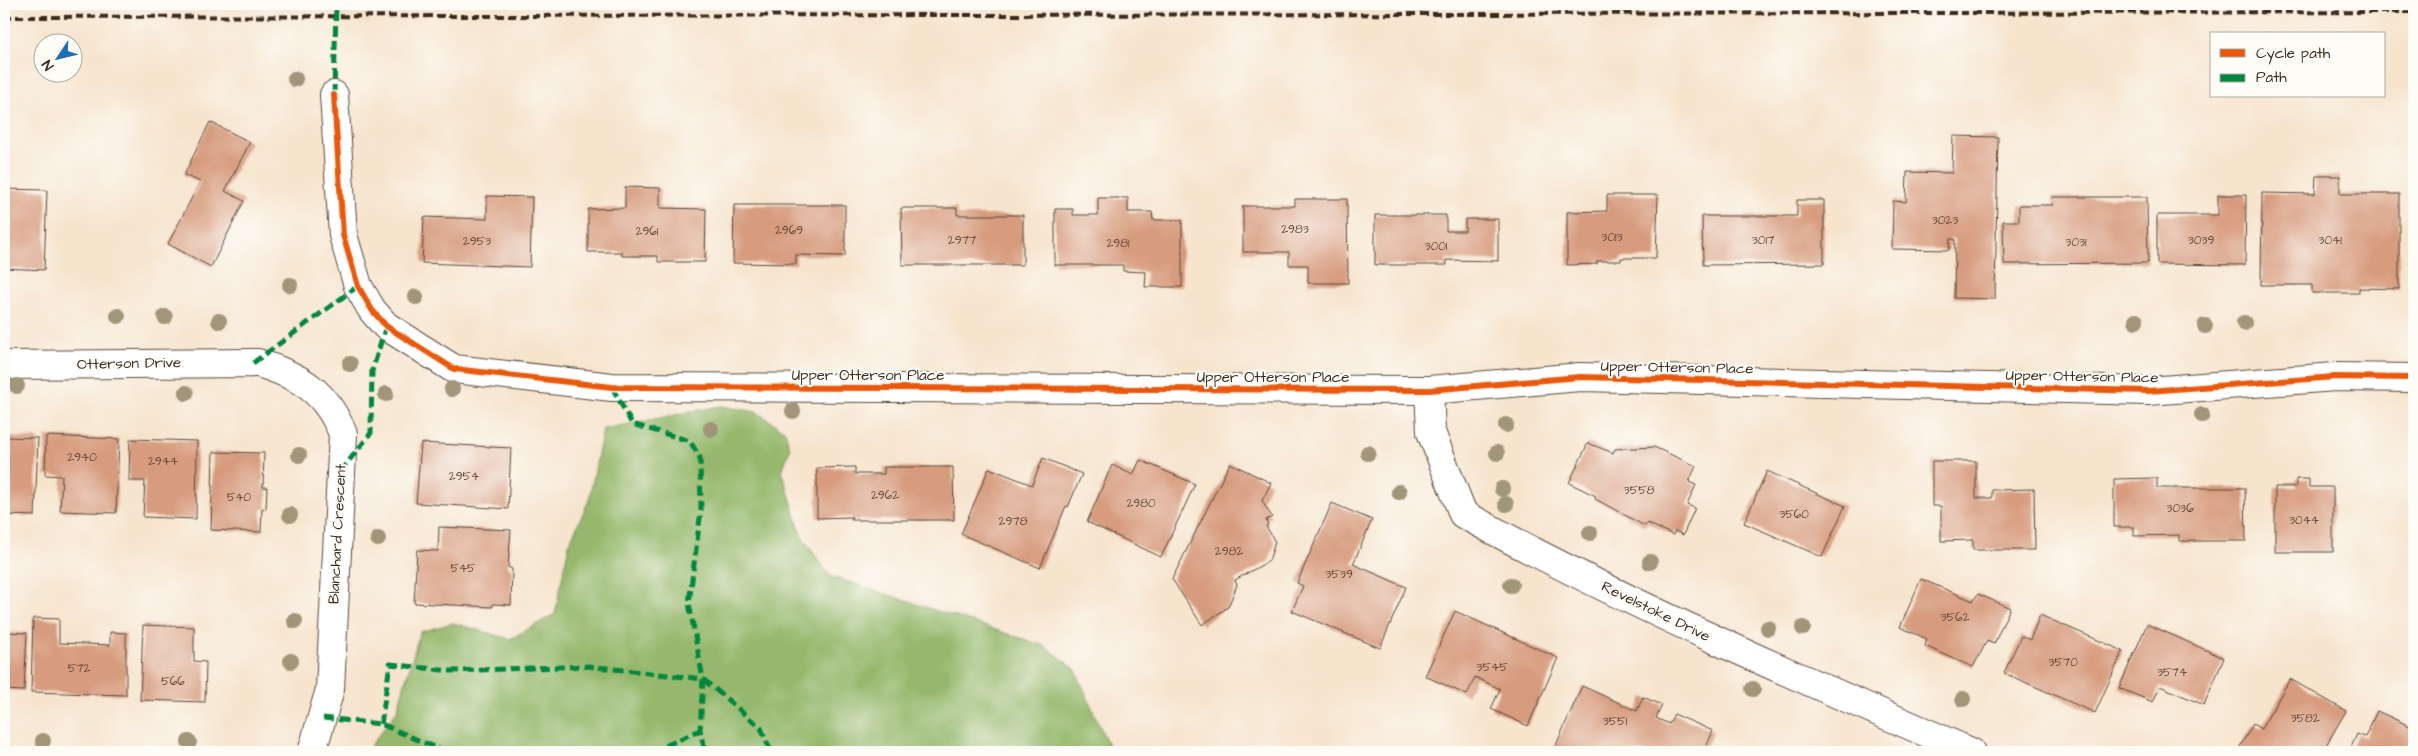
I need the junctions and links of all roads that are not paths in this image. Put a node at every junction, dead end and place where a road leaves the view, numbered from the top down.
1 (334, 95) dead end
2 (253, 362) joint
3 (4, 365) edge
4 (2414, 378) edge
5 (1429, 390) junction
6 (312, 752) edge
7 (1971, 752) edge

1 - 5 street, Upper Otterson Place
2 - 3 street, Otterson Drive
2 - 6 street, Blanchard Crescent
4 - 5 street, Upper Otterson Place
5 - 7 street, Revelstoke Drive

